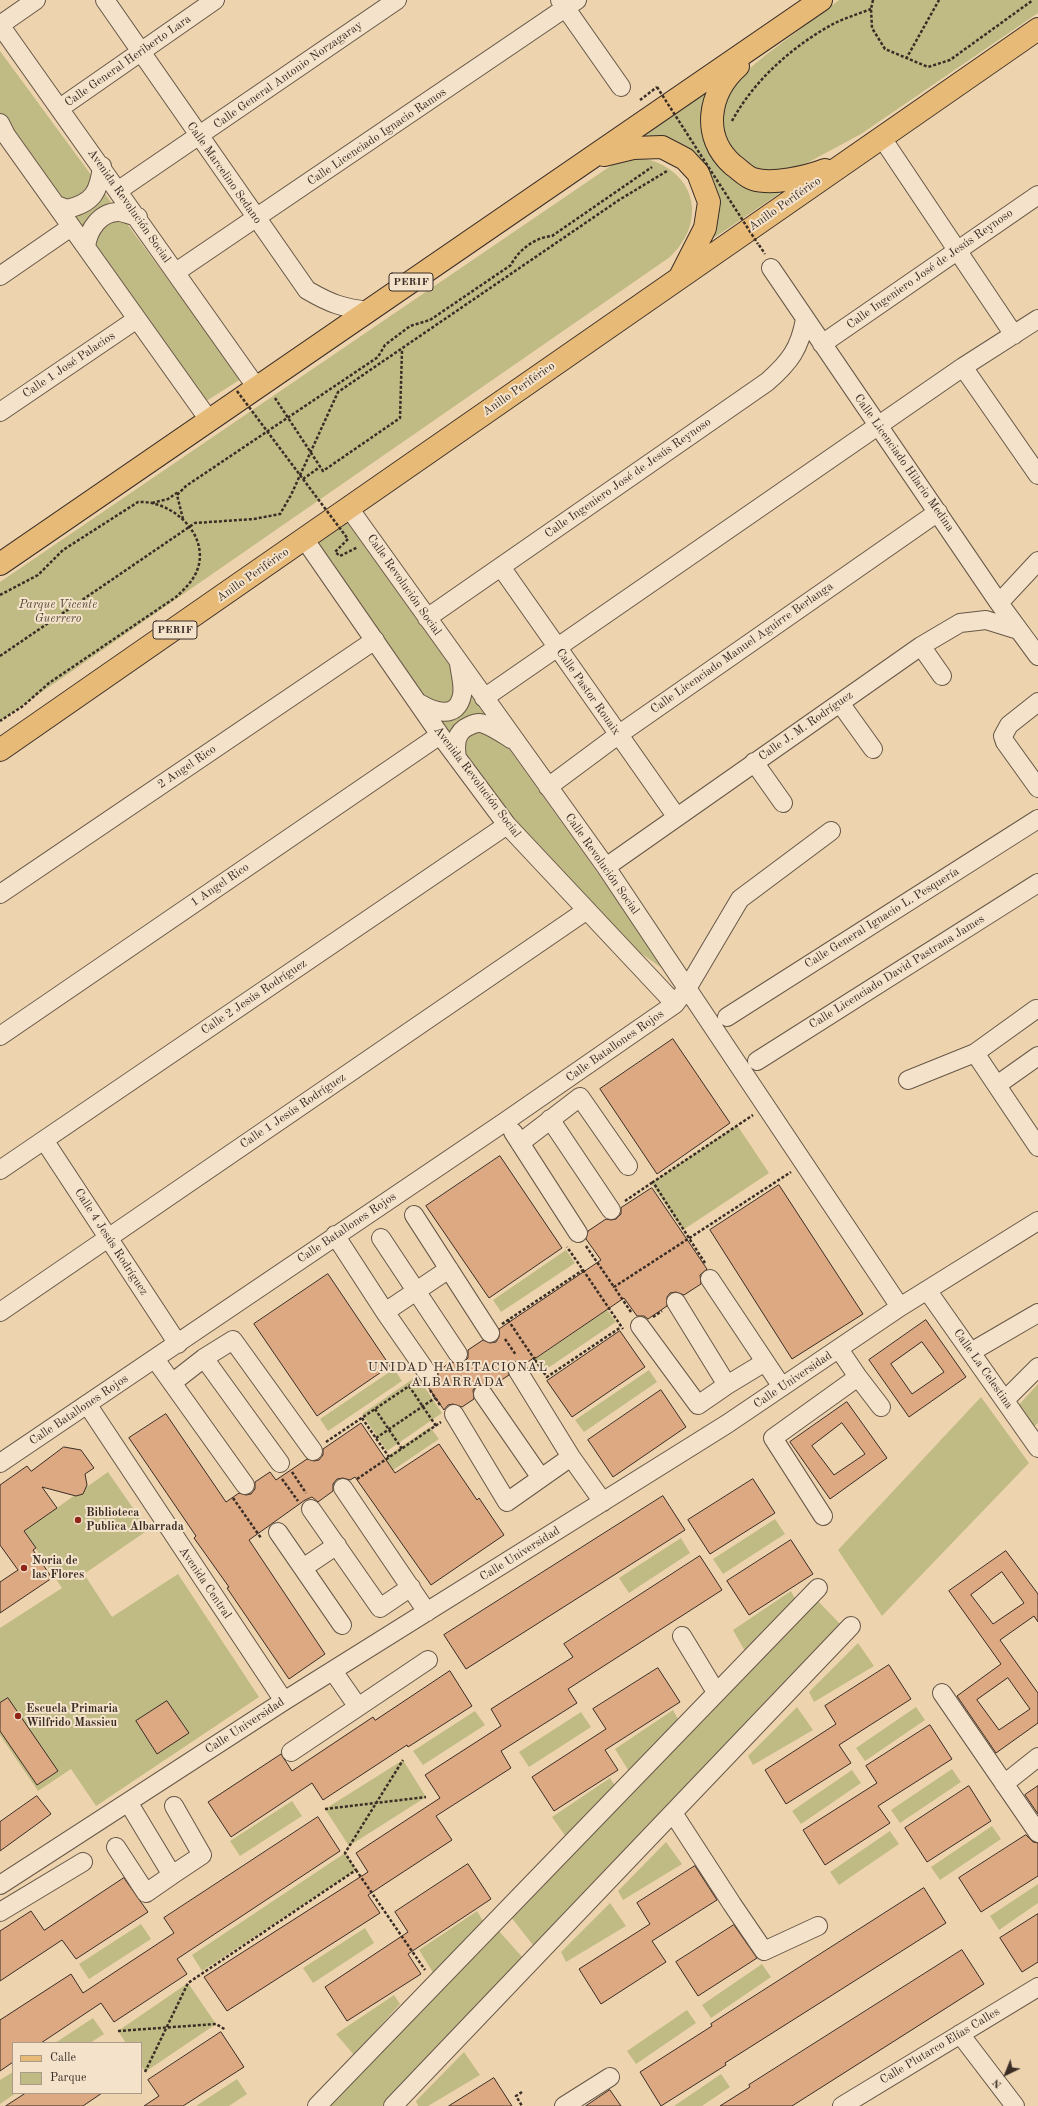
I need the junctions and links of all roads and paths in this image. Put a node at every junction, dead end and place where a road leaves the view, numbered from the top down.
1 (36, 0) edge
2 (105, 0) edge
3 (215, 0) edge
4 (397, 0) edge
5 (821, 0) edge
6 (873, 0) edge
7 (939, 0) edge
8 (1033, 0) edge
9 (567, 3) edge
10 (870, 9) junction
11 (0, 25) edge
12 (1038, 29) edge
13 (776, 32) junction
14 (140, 52) junction
15 (906, 59) junction
16 (621, 88) dead end
17 (633, 104) dead end
18 (60, 108) junction
19 (2, 132) edge
20 (199, 137) junction
21 (882, 138) junction
22 (715, 139) junction
23 (591, 159) junction
24 (685, 159) junction
25 (850, 159) junction
26 (102, 166) junction
27 (652, 167) dead end
28 (119, 190) junction
29 (1038, 195) edge
30 (56, 205) junction
31 (138, 217) junction
32 (256, 219) junction
33 (71, 227) junction
34 (752, 238) junction
35 (86, 247) junction
36 (957, 250) junction
37 (771, 268) joint
38 (176, 272) junction
39 (0, 276) edge
40 (679, 277) junction
41 (370, 311) junction
42 (805, 318) junction
43 (137, 319) junction
44 (1038, 319) edge
45 (1014, 335) junction
46 (822, 344) junction
47 (402, 349) junction
48 (963, 367) junction
49 (253, 387) junction
50 (0, 412) edge
51 (209, 420) junction
52 (879, 427) junction
53 (310, 452) junction
54 (320, 467) junction
55 (1038, 475) edge
56 (303, 479) junction
57 (180, 490) junction
58 (152, 503) junction
59 (349, 508) junction
60 (938, 512) junction
61 (183, 519) junction
62 (189, 527) junction
63 (305, 540) junction
64 (357, 548) dead end
65 (1038, 562) edge
66 (0, 564) edge
67 (501, 567) junction
68 (0, 595) edge
69 (999, 602) junction
70 (427, 618) junction
71 (1018, 630) junction
72 (375, 640) junction
73 (921, 646) junction
74 (557, 647) junction
75 (0, 656) edge
76 (1038, 656) edge
77 (459, 662) junction
78 (942, 676) dead end
79 (484, 698) junction
80 (1038, 702) edge
81 (419, 703) junction
82 (840, 703) junction
83 (0, 721) edge
84 (440, 735) junction
85 (618, 735) junction
86 (516, 741) junction
87 (873, 749) dead end
88 (0, 750) edge
89 (457, 758) junction
90 (754, 762) junction
91 (548, 787) junction
92 (1038, 788) edge
93 (784, 803) dead end
94 (676, 816) junction
95 (1038, 819) edge
96 (507, 825) junction
97 (832, 831) dead end
98 (606, 867) junction
99 (1038, 883) edge
100 (0, 894) edge
101 (587, 910) junction
102 (688, 987) junction
103 (675, 1004) junction
104 (1036, 1009) dead end
105 (727, 1017) dead end
106 (0, 1036) edge
107 (975, 1053) junction
108 (1038, 1056) edge
109 (757, 1061) dead end
110 (908, 1080) dead end
111 (997, 1085) junction
112 (765, 1106) junction
113 (550, 1119) junction
114 (506, 1121) junction
115 (44, 1140) junction
116 (520, 1143) junction
117 (1038, 1147) edge
118 (804, 1163) junction
119 (628, 1166) dead end
120 (0, 1170) edge
121 (611, 1210) dead end
122 (414, 1215) dead end
123 (1038, 1221) edge
124 (578, 1233) joint
125 (335, 1235) junction
126 (107, 1237) junction
127 (381, 1238) dead end
128 (689, 1238) junction
129 (449, 1269) junction
130 (583, 1270) dead end
131 (710, 1279) joint
132 (614, 1287) junction
133 (927, 1290) junction
134 (416, 1291) junction
135 (676, 1302) joint
136 (900, 1307) junction
137 (0, 1312) edge
138 (385, 1312) junction
139 (1038, 1313) edge
140 (640, 1326) junction
141 (621, 1327) junction
142 (496, 1333) joint
143 (178, 1344) junction
144 (839, 1348) junction
145 (971, 1352) junction
146 (458, 1354) dead end
147 (204, 1358) junction
148 (155, 1359) junction
149 (535, 1360) dead end
150 (765, 1362) junction
151 (519, 1366) joint
152 (1038, 1367) edge
153 (858, 1377) junction
154 (428, 1381) joint
155 (172, 1383) junction
156 (727, 1384) junction
157 (409, 1386) dead end
158 (782, 1387) junction
159 (483, 1394) dead end
160 (435, 1398) junction
161 (1005, 1400) junction
162 (87, 1404) junction
163 (422, 1406) junction
164 (881, 1407) dead end
165 (375, 1409) dead end
166 (448, 1411) joint
167 (362, 1418) dead end
168 (436, 1426) dead end
169 (389, 1430) junction
170 (376, 1438) junction
171 (1036, 1441) edge
172 (402, 1449) dead end
173 (313, 1451) dead end
174 (389, 1457) dead end
175 (571, 1457) junction
176 (0, 1463) edge
177 (282, 1468) junction
178 (541, 1478) junction
179 (245, 1486) dead end
180 (343, 1488) dead end
181 (603, 1502) junction
182 (308, 1505) junction
183 (823, 1516) dead end
184 (278, 1532) dead end
185 (337, 1546) junction
186 (303, 1568) junction
187 (411, 1587) junction
188 (818, 1588) dead end
189 (427, 1612) junction
190 (342, 1625) dead end
191 (851, 1626) dead end
192 (682, 1636) dead end
193 (428, 1660) dead end
194 (333, 1671) junction
195 (716, 1692) junction
196 (942, 1693) dead end
197 (284, 1701) junction
198 (358, 1707) junction
199 (291, 1752) dead end
200 (1038, 1757) edge
201 (402, 1760) dead end
202 (1004, 1784) junction
203 (426, 1798) dead end
204 (128, 1802) junction
205 (376, 1802) junction
206 (174, 1806) dead end
207 (326, 1809) dead end
208 (673, 1813) junction
209 (1038, 1833) edge
210 (116, 1847) dead end
211 (83, 1862) dead end
212 (356, 1870) junction
213 (172, 1875) junction
214 (0, 1885) edge
215 (0, 1912) edge
216 (818, 1926) dead end
217 (434, 1984) junction
218 (1038, 1987) edge
219 (167, 2028) junction
220 (226, 2030) dead end
221 (118, 2031) dead end
222 (960, 2034) junction
223 (145, 2072) dead end
224 (610, 2077) dead end
225 (522, 2092) dead end
226 (317, 2106) edge
227 (393, 2106) edge
228 (522, 2106) edge
229 (564, 2106) edge
230 (842, 2106) edge
231 (1015, 2106) edge

1 - 11 street
2 - 14 street, Calle Marcelino Sedano
3 - 14 street, Calle General Heriberto Lara
4 - 20 street, Calle General Antonio Norzagaray
5 - 13 main road, PERIF
6 - 10 path
7 - 15 path
8 - 15 path
9 - 16 street
9 - 32 street, Calle Licenciado Ignacio Ramos
10 - 15 path
10 - 22 path
11 - 18 street, Avenida Revolución Social
12 - 21 main road, Anillo Periférico / PERIF
13 - 22 main road
13 - 23 main road, PERIF
14 - 18 street, Calle General Heriberto Lara
14 - 20 street, Calle Marcelino Sedano
17 - 34 path, bridge
18 - 26 street, Avenida Revolución Social
19 - 30 street
20 - 28 street, Calle General Antonio Norzagaray
20 - 32 street, Calle Marcelino Sedano
21 - 25 main road, Anillo Periférico / PERIF
21 - 36 street
22 - 24 path
22 - 25 main road
23 - 24 main road
23 - 41 main road, PERIF
24 - 40 main road
24 - 47 path
25 - 34 main road, Anillo Periférico / PERIF
26 - 28 street, Avenida Revolución Social
26 - 30 street
27 - 57 path
28 - 31 street, Avenida Revolución Social
29 - 36 street, Calle Ingeniero José de Jesús Reynoso
30 - 33 street
31 - 35 street
31 - 38 street, Avenida Revolución Social
32 - 38 street, Calle Licenciado Ignacio Ramos
32 - 41 street, Calle Marcelino Sedano
33 - 35 street
33 - 39 street
34 - 37 path
34 - 40 main road, Anillo Periférico / PERIF
35 - 43 street
36 - 45 street
36 - 46 street, Calle Ingeniero José de Jesús Reynoso
37 - 42 street, Calle Licenciado Hilario Medina
38 - 49 street, Avenida Revolución Social
40 - 59 main road, Anillo Periférico / PERIF
41 - 49 main road, PERIF
42 - 46 street, Calle Licenciado Hilario Medina
42 - 67 street, Calle Ingeniero José de Jesús Reynoso
43 - 50 street, Calle 1 José Palacios
43 - 51 street
44 - 45 street
45 - 48 street
46 - 52 street, Calle Licenciado Hilario Medina
47 - 53 path
47 - 54 path
48 - 52 street
48 - 55 street
49 - 51 main road, PERIF
49 - 53 path
49 - 56 path, bridge
51 - 66 main road, PERIF
52 - 60 street, Calle Licenciado Hilario Medina
52 - 74 street
53 - 54 path
53 - 62 path
54 - 56 path
56 - 64 path, bridge
57 - 58 path
57 - 61 path
58 - 61 path
58 - 68 path
59 - 63 main road, Anillo Periférico / PERIF
59 - 70 street, Calle Revolución Social
60 - 69 street, Calle Licenciado Hilario Medina
60 - 85 street, Calle Licenciado Manuel Aguirre Berlanga
61 - 62 path
62 - 75 path
62 - 83 path
63 - 72 street, Avenida Revolución Social
63 - 88 main road, Anillo Periférico / PERIF
65 - 69 street
67 - 70 street, Calle Ingeniero José de Jesús Reynoso
67 - 74 street, Calle Pastor Rouaix
69 - 71 street, Calle Licenciado Hilario Medina
70 - 77 street, Calle Revolución Social
71 - 73 street, Calle J. M. Rodríguez
71 - 76 street, Calle Licenciado Hilario Medina
72 - 81 street, Avenida Revolución Social
72 - 100 street, 2 Angel Rico
73 - 78 street
73 - 82 street, Calle J. M. Rodríguez
74 - 79 street
74 - 85 street, Calle Pastor Rouaix
77 - 79 street, Calle Revolución Social
77 - 81 street
79 - 86 street, Calle Revolución Social
80 - 92 street
81 - 84 street, Avenida Revolución Social
82 - 87 street
82 - 90 street, Calle J. M. Rodríguez
84 - 89 street, Avenida Revolución Social
84 - 106 street, 1 Angel Rico
85 - 91 street, Calle Licenciado Manuel Aguirre Berlanga
85 - 94 street, Calle Pastor Rouaix
86 - 89 street, Calle Revolución Social
86 - 91 street, Calle Revolución Social
89 - 96 street, Avenida Revolución Social
90 - 93 street
90 - 94 street, Calle J. M. Rodríguez
91 - 98 street, Calle Revolución Social
94 - 98 street, Calle J. M. Rodríguez
95 - 105 street, Calle General Ignacio L. Pesquería
96 - 101 street, Avenida Revolución Social
96 - 115 street, Calle 2 Jesús Rodríguez
97 - 102 street, Calle Batallones Rojos
98 - 102 street, Calle Revolución Social
99 - 109 street, Calle Licenciado David Pastrana James
101 - 103 street, Avenida Revolución Social
101 - 126 street, Calle 1 Jesús Rodríguez
102 - 103 street, Calle Batallones Rojos
102 - 112 street, Calle Revolución Social
103 - 114 street, Calle Batallones Rojos
104 - 107 street
107 - 110 street
107 - 111 street
108 - 111 street
111 - 117 street
112 - 118 street, Calle Revolución Social
112 - 128 path
113 - 116 street
113 - 119 street
113 - 121 street
114 - 116 street
114 - 125 street, Calle Batallones Rojos
115 - 120 street, Calle 2 Jesús Rodríguez
115 - 126 street, Calle 4 Jesús Rodríguez
116 - 124 street
118 - 128 path
118 - 136 street, Calle Revolución Social
122 - 129 street
123 - 133 street, Calle Universidad
124 - 132 path
125 - 138 street
125 - 143 street, Calle Batallones Rojos
126 - 137 street, Calle 1 Jesús Rodríguez
126 - 143 street, Calle 4 Jesús Rodríguez
127 - 134 street
128 - 131 path
128 - 132 path
129 - 134 street
129 - 142 street
130 - 141 path
131 - 150 street
132 - 140 path
133 - 136 street, Calle Universidad
133 - 145 street, Calle La Celestina
134 - 138 street
134 - 146 street
135 - 140 path
135 - 156 street
136 - 144 street, Calle Universidad
138 - 154 street
139 - 145 street
140 - 141 path
140 - 156 street
141 - 149 path
142 - 151 path
143 - 148 street, Calle Batallones Rojos
144 - 153 street
144 - 158 street, Calle Universidad
145 - 161 street, Calle La Celestina
147 - 155 street
147 - 173 street
147 - 177 street
148 - 155 street
148 - 162 street, Calle Batallones Rojos
150 - 156 street
150 - 158 street
151 - 175 street
152 - 161 street
153 - 164 street
153 - 183 street
154 - 160 path
155 - 179 street
157 - 163 path
158 - 181 street, Calle Universidad
159 - 178 street
160 - 163 path
160 - 166 path
161 - 171 street, Calle La Celestina
162 - 176 street, Calle Batallones Rojos
162 - 197 street, Avenida Central
163 - 168 path
163 - 169 path
165 - 169 path
166 - 178 street
167 - 170 path
169 - 170 path
169 - 172 path
170 - 174 path
175 - 178 street
175 - 181 street
177 - 182 path
177 - 182 path
180 - 187 street
181 - 189 street, Calle Universidad
182 - 185 street
184 - 186 street
185 - 186 street
185 - 187 street
186 - 190 street
187 - 189 street
188 - 195 street
189 - 194 street, Calle Universidad
191 - 208 street
192 - 195 street
193 - 198 street
194 - 197 street, Calle Universidad
194 - 198 street
195 - 217 street
196 - 202 street
197 - 204 street, Calle Universidad
198 - 199 street
200 - 202 street
201 - 205 path
202 - 209 street
203 - 205 path
204 - 213 street
204 - 214 street, Calle Universidad
205 - 207 path
205 - 212 path
206 - 213 street
208 - 216 street
208 - 227 street
210 - 213 street
211 - 215 street
212 - 217 path
212 - 219 path
217 - 226 street
218 - 222 street, Calle Plutarco Elías Calles
219 - 220 path
219 - 221 path
219 - 223 path
222 - 230 street, Calle Plutarco Elías Calles
222 - 231 street
224 - 229 street
225 - 228 path

